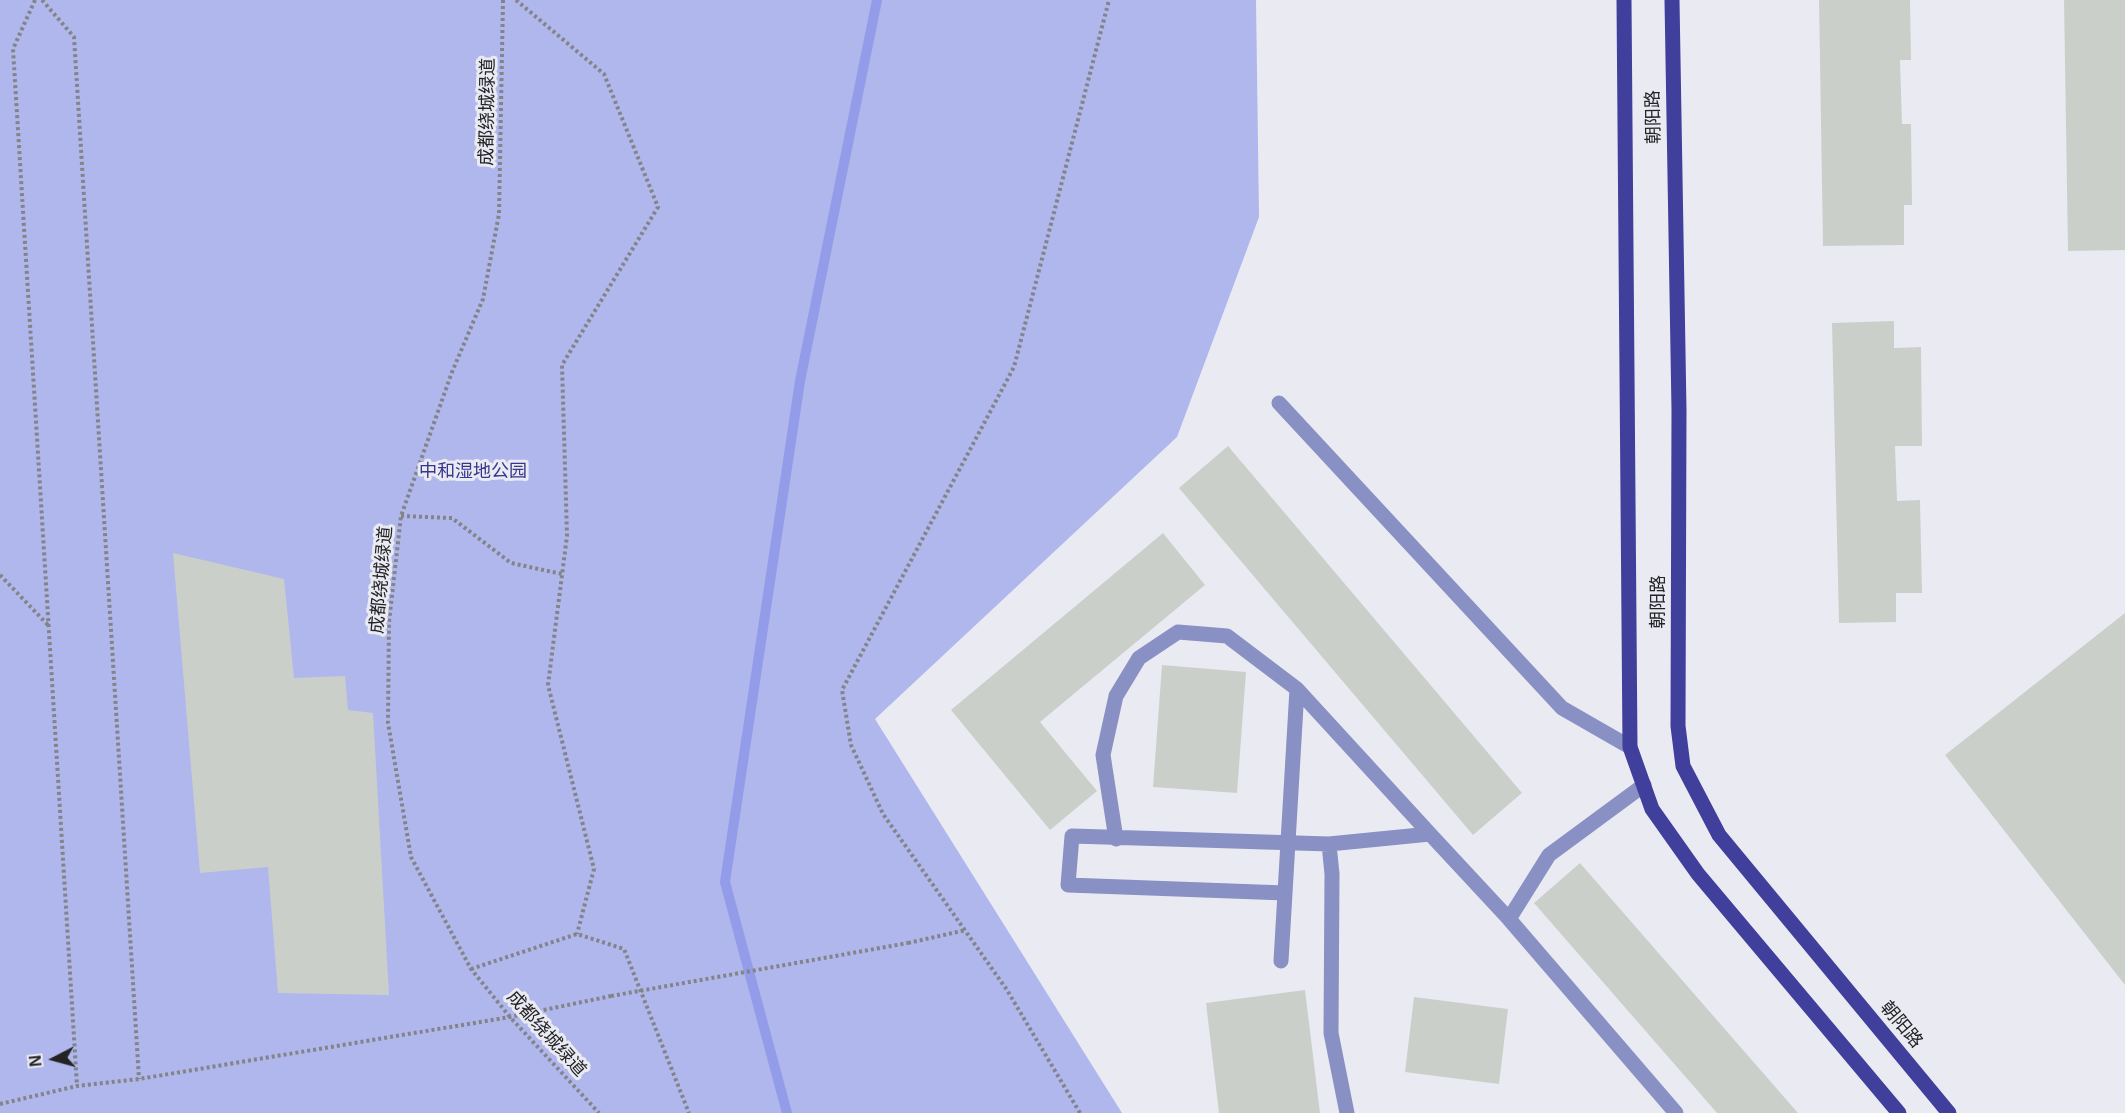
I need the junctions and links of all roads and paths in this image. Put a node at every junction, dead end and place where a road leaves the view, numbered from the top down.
1 (35, 0) edge
2 (42, 0) edge
3 (503, 0) edge
4 (516, 0) edge
5 (1109, 0) edge
6 (1624, 0) edge
7 (1672, 0) edge
8 (1279, 403) dead end
9 (401, 516) junction
10 (562, 574) junction
11 (0, 575) edge
12 (49, 626) junction
13 (1297, 689) junction
14 (1630, 747) junction
15 (1644, 785) junction
16 (1430, 834) junction
17 (1116, 839) junction
18 (1288, 844) junction
19 (1329, 844) junction
20 (1285, 893) junction
21 (1509, 919) junction
22 (966, 930) junction
23 (577, 934) junction
24 (1281, 961) dead end
25 (471, 969) junction
26 (510, 1017) junction
27 (139, 1079) junction
28 (77, 1086) junction
29 (0, 1104) edge
30 (599, 1113) edge
31 (689, 1113) edge
32 (1080, 1113) edge
33 (1347, 1113) edge
34 (1676, 1113) edge
35 (1899, 1113) edge
36 (1949, 1113) edge

1 - 12 path
2 - 27 path
3 - 9 path, 成都绕城绿道
4 - 10 path
5 - 22 path
6 - 14 main road
7 - 36 main road, 朝阳路
8 - 14 street
9 - 10 path
9 - 25 path, 成都绕城绿道
10 - 23 path
11 - 12 path
12 - 28 path
13 - 16 street
13 - 17 street
13 - 18 street
14 - 15 main road
15 - 21 street
15 - 35 main road
16 - 19 street
16 - 21 street
17 - 18 street
17 - 20 street
18 - 19 street
18 - 20 street
19 - 33 street
20 - 24 street
21 - 34 street
22 - 26 path, bridge
22 - 32 path
23 - 25 path
23 - 31 path
25 - 26 path, 成都绕城绿道
26 - 27 path
26 - 30 path, 成都绕城绿道
27 - 28 path
28 - 29 path

